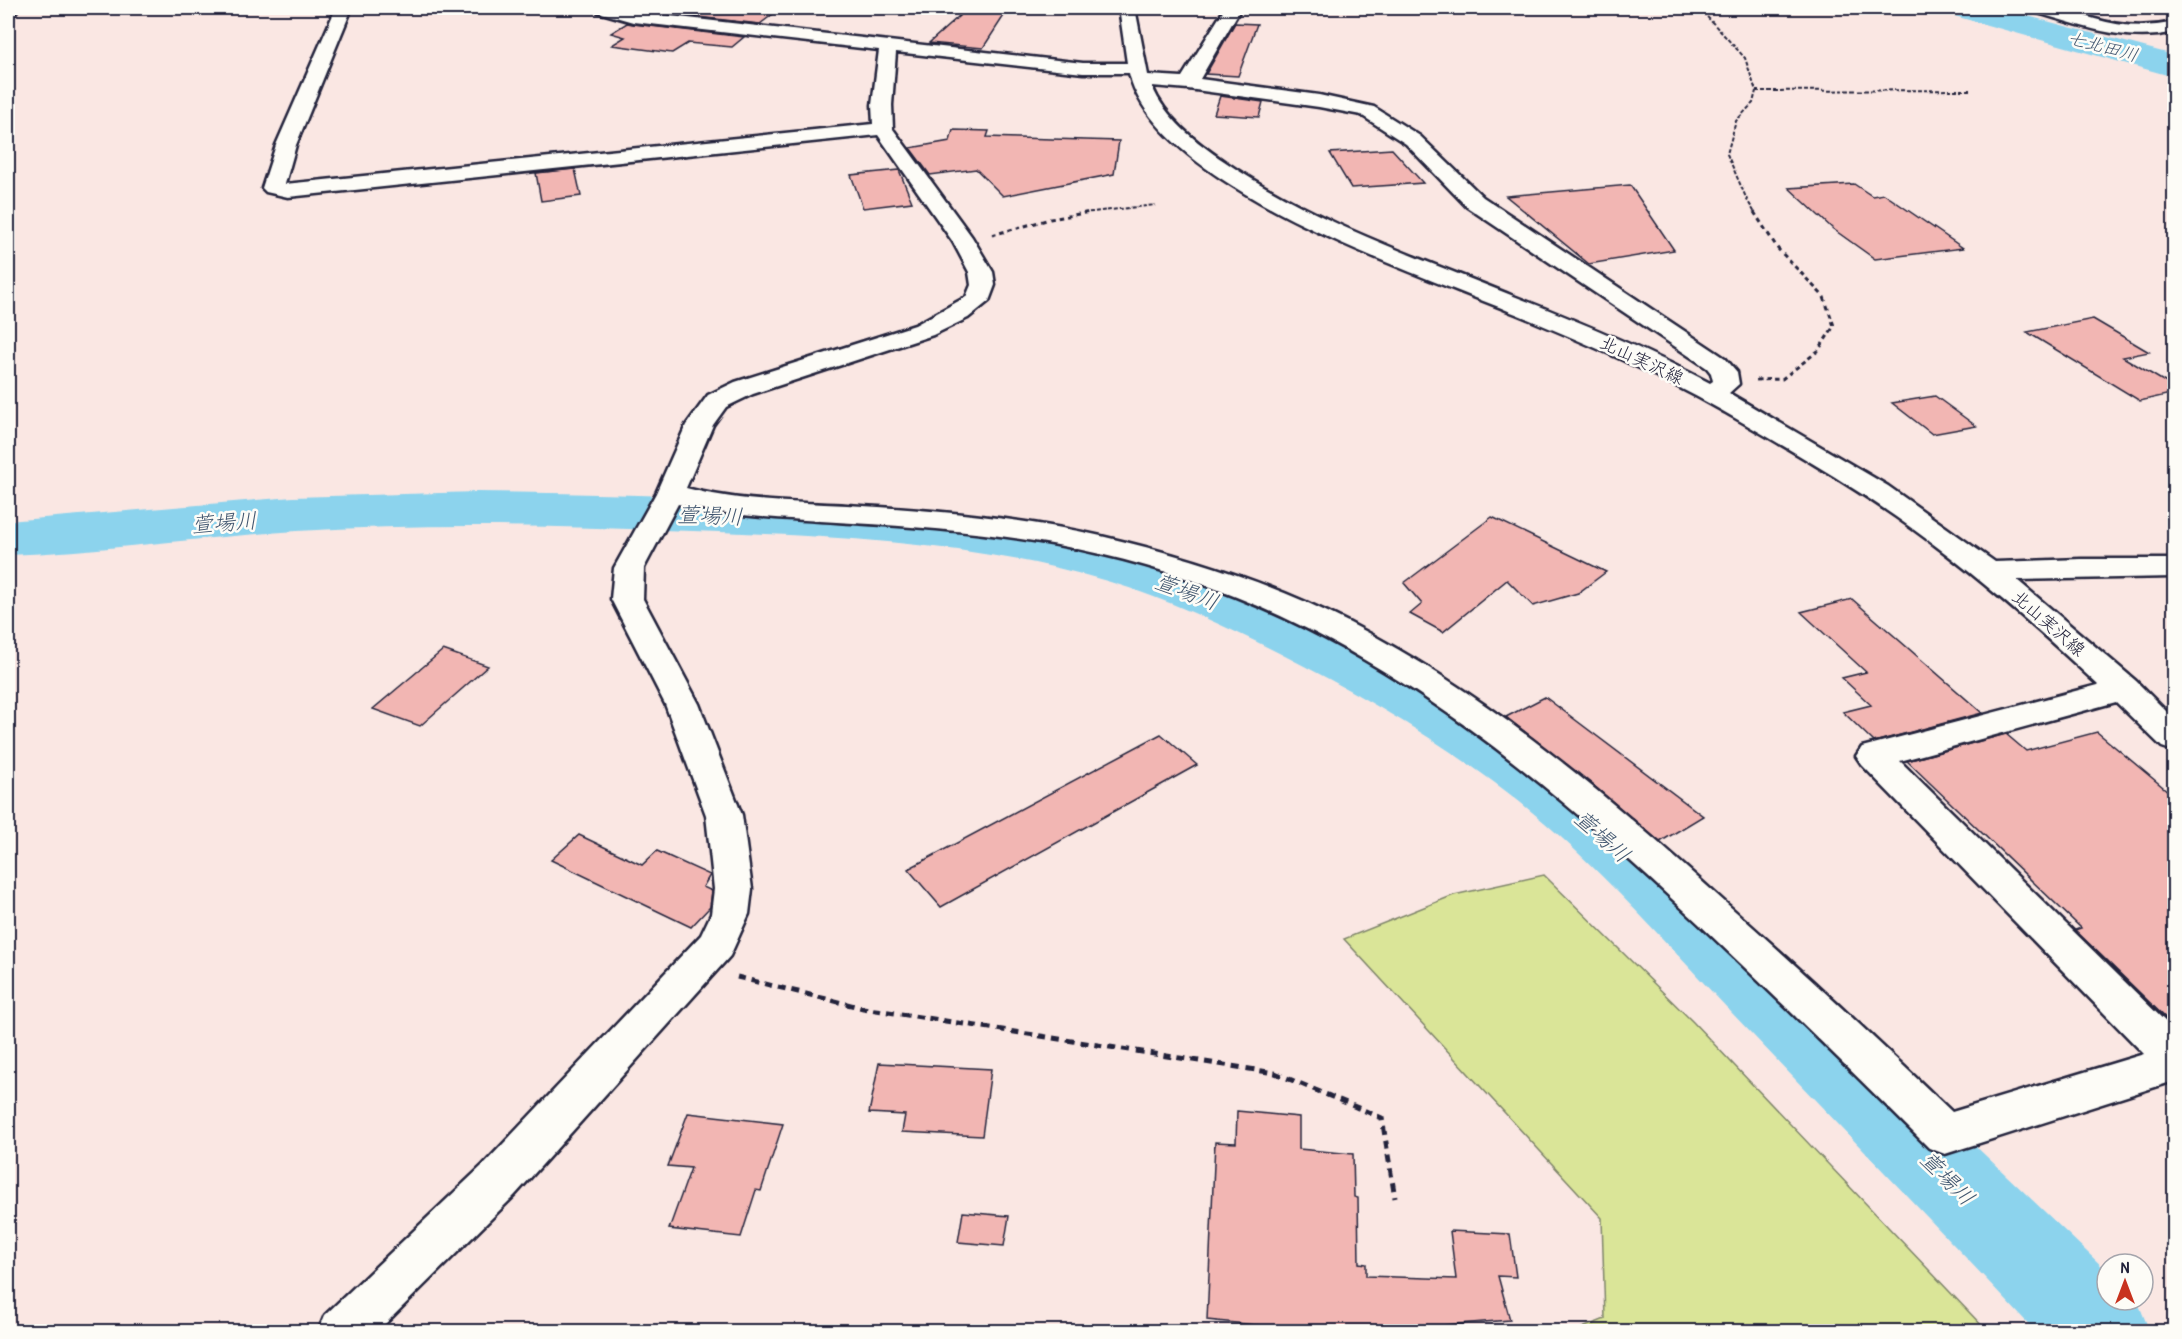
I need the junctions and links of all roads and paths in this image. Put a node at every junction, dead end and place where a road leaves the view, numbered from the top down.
1 (344, 8) edge
2 (604, 8) edge
3 (1127, 8) edge
4 (1233, 8) edge
5 (1699, 8) edge
6 (2051, 9) edge
7 (2082, 12) edge
8 (2165, 24) edge
9 (888, 45) junction
10 (1140, 74) junction
11 (1188, 83) junction
12 (1972, 90) dead end
13 (1756, 92) junction
14 (883, 129) junction
15 (1156, 206) dead end
16 (964, 242) junction
17 (1719, 387) junction
18 (668, 498) junction
19 (2175, 568) edge
20 (1990, 573) junction
21 (2124, 689) junction
22 (2175, 739) edge
23 (695, 967) junction
24 (2175, 1057) edge
25 (2175, 1063) edge
26 (1395, 1198) dead end
27 (342, 1332) edge

1 - 14 street
2 - 9 street
3 - 10 street, 北山実沢線
4 - 11 street
5 - 13 path
6 - 7 street
7 - 8 street
7 - 8 street
9 - 10 street
9 - 14 street
10 - 11 street
10 - 17 street, 北山実沢線
11 - 17 street
12 - 13 path
13 - 17 path
14 - 16 street
15 - 16 path
16 - 18 street
17 - 20 street, 北山実沢線
18 - 23 street
18 - 25 street
19 - 20 street
20 - 21 street, 北山実沢線
21 - 22 street, 北山実沢線
21 - 24 street
23 - 26 path
23 - 27 street

